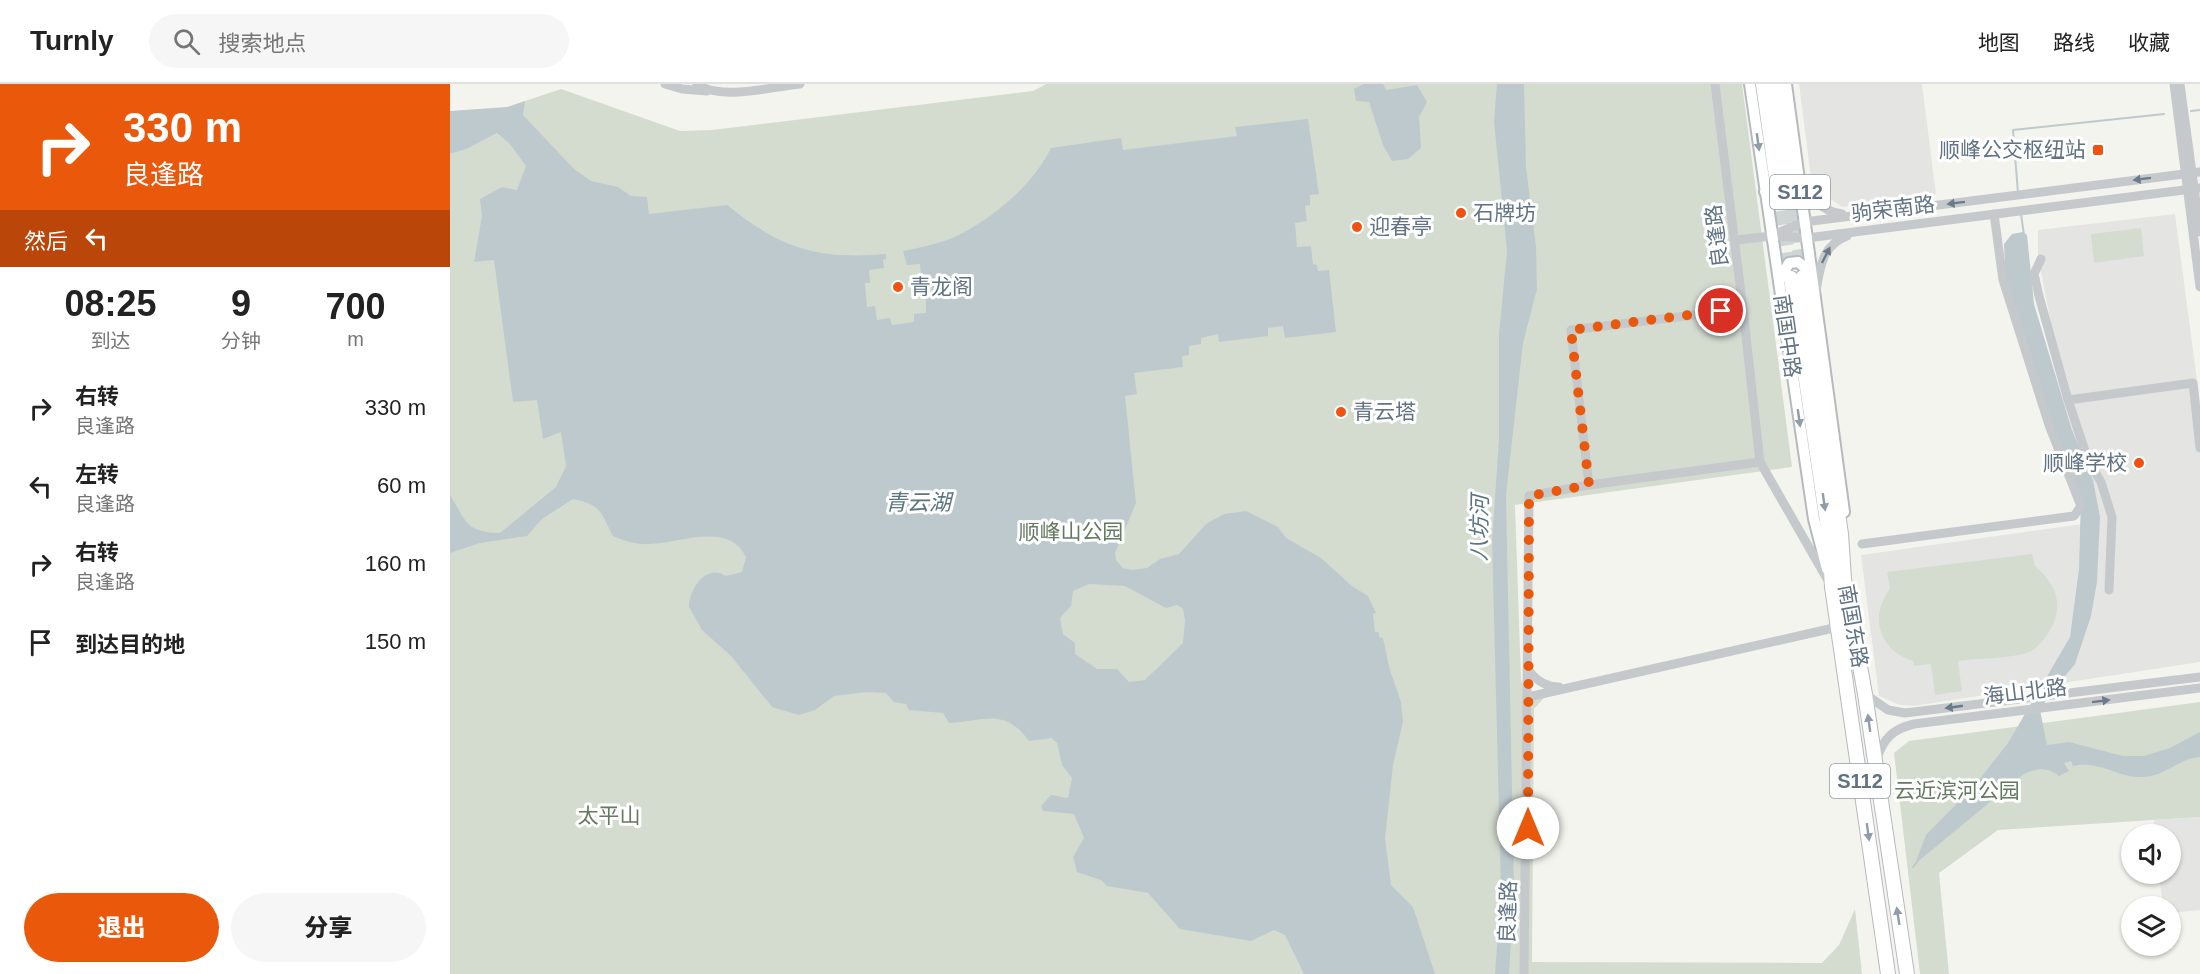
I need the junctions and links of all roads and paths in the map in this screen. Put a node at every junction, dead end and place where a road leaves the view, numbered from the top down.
1 (665, 84) edge
2 (697, 84) edge
3 (800, 84) edge
4 (1716, 84) edge
5 (1750, 84) edge
6 (1763, 84) edge
7 (1776, 84) edge
8 (1786, 84) edge
9 (2174, 84) edge
10 (2180, 84) edge
11 (707, 91) junction
12 (1794, 153) junction
13 (2192, 172) edge
14 (1782, 186) junction
15 (2194, 189) edge
16 (1994, 214) junction
17 (1862, 215) junction
18 (1804, 222) junction
19 (1863, 231) junction
20 (2200, 232) edge
21 (1772, 236) junction
22 (1807, 238) junction
23 (1736, 240) junction
24 (2041, 259) dead end
25 (1796, 280) junction
26 (2200, 287) edge
27 (1815, 300) junction
28 (1743, 309) junction
29 (2068, 400) junction
30 (2200, 448) edge
31 (1760, 462) junction
32 (1589, 485) junction
33 (1862, 544) dead end
34 (1844, 579) junction
35 (1832, 588) junction
36 (2109, 590) dead end
37 (1838, 627) junction
38 (1528, 671) junction
39 (2200, 676) edge
40 (1569, 687) junction
41 (2200, 688) edge
42 (1865, 694) junction
43 (1528, 697) junction
44 (1875, 764) junction
45 (1524, 974) edge
46 (1888, 974) edge
47 (1907, 974) edge

1 - 11 street
2 - 11 street
3 - 11 street
4 - 23 street, 良逢路
5 -> 14 main road, 南国中路
6 - 14 highway, 南国中路 / S112
7 - 14 highway, 南国中路 / S112
8 - 12 main road, 南国中路 / S112
9 - 13 street
10 - 13 street
12 - 14 main road, 南国中路 / S112
12 - 17 street
13 - 15 street
13 -> 17 street, 驹荣南路
14 - 18 main road, 南国中路 / S112
14 - 21 main road, 南国中路
15 - 16 street, 驹荣南路
15 - 20 street
15 - 26 street
16 - 19 street, 驹荣南路
16 - 33 street
17 - 18 street, 驹荣南路
18 - 21 street, 驹荣南路
18 - 22 main road, 南国中路 / S112
19 - 22 street, 驹荣南路
27 -> 19 street
21 - 22 street, 驹荣南路
21 - 23 street
21 - 25 main road, 南国中路
22 - 25 main road, 南国中路 / S112
23 - 28 street, 良逢路
24 - 29 street
25 - 27 main road, 南国中路 / S112
25 - 34 highway, 南国东路 / S112
25 -> 35 highway, 南国东路 / S112
27 - 34 main road, 南国中路 / S112
28 - 31 street, 良逢路
28 - 32 street
29 - 30 street
29 - 36 street
31 - 32 street
31 - 35 street
32 - 38 street, 良逢路
34 - 42 highway, 南国东路 / S112
35 - 37 highway, 南国东路 / S112
37 - 40 street
37 -> 46 highway, 南国东路 / S112
38 - 40 street
38 - 43 street, 良逢路
39 -> 42 street, 海山北路
40 - 43 street
44 -> 41 street, 海山北路
44 -> 42 highway, 南国东路 / S112
43 - 45 street, 良逢路
47 -> 44 highway, 南国东路 / S112

